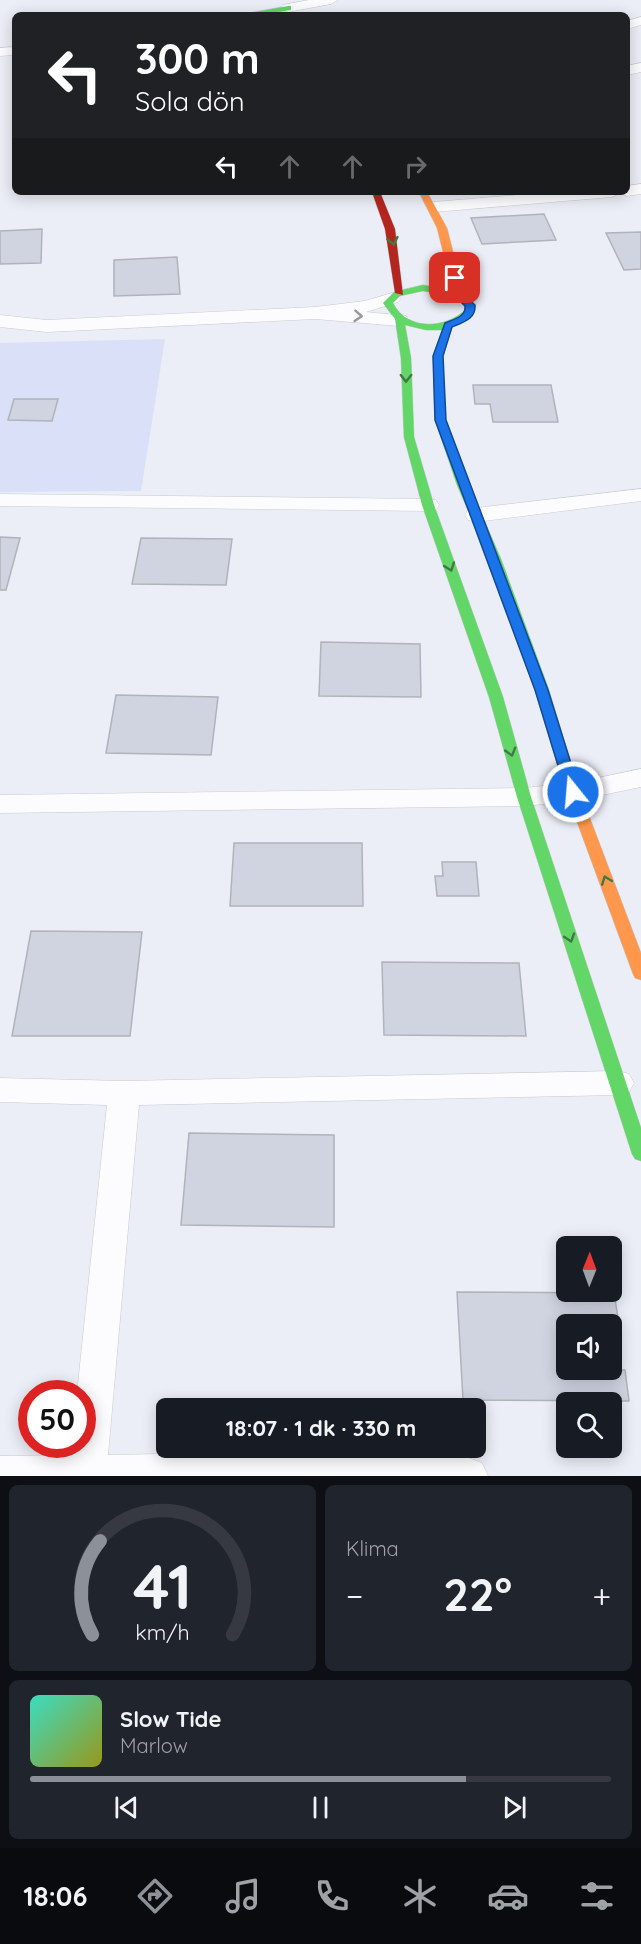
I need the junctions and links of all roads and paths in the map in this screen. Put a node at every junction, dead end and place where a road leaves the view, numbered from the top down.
1 (244, 0) edge
2 (331, 0) edge
3 (287, 8) edge
4 (253, 12) edge
5 (266, 12) edge
6 (377, 195) edge
7 (425, 195) edge
8 (576, 195) edge
9 (434, 207) junction
10 (459, 295) junction
11 (396, 296) junction
12 (315, 313) junction
13 (399, 320) junction
14 (0, 321) edge
15 (448, 325) junction
16 (47, 326) junction
17 (0, 335) edge
18 (641, 495) edge
19 (0, 500) edge
20 (428, 505) junction
21 (476, 515) junction
22 (641, 778) edge
23 (573, 792) junction
24 (524, 797) junction
25 (0, 804) edge
26 (641, 974) edge
27 (618, 1083) junction
28 (0, 1090) edge
29 (124, 1093) junction
30 (641, 1154) edge
31 (0, 1474) edge
32 (87, 1474) edge
33 (469, 1476) edge

1 - 4 main road
2 - 3 street
3 - 5 main road
6 -> 11 main road
7 - 9 main road
8 - 9 street
9 - 10 main road
10 - 11 main road
10 - 15 main road
11 - 12 street
11 - 13 main road
12 -> 13 street
12 - 16 street
13 - 15 main road
13 -> 20 main road
14 - 16 street
15 - 21 main road
16 - 17 street
18 - 21 street
19 - 20 street
20 -> 24 main road
21 - 23 main road
22 - 23 street
23 - 24 street
26 -> 23 main road
24 - 25 street
24 -> 27 main road
27 - 29 street
27 - 30 main road
28 - 29 street
29 - 32 street
31 - 32 street
32 - 33 street

